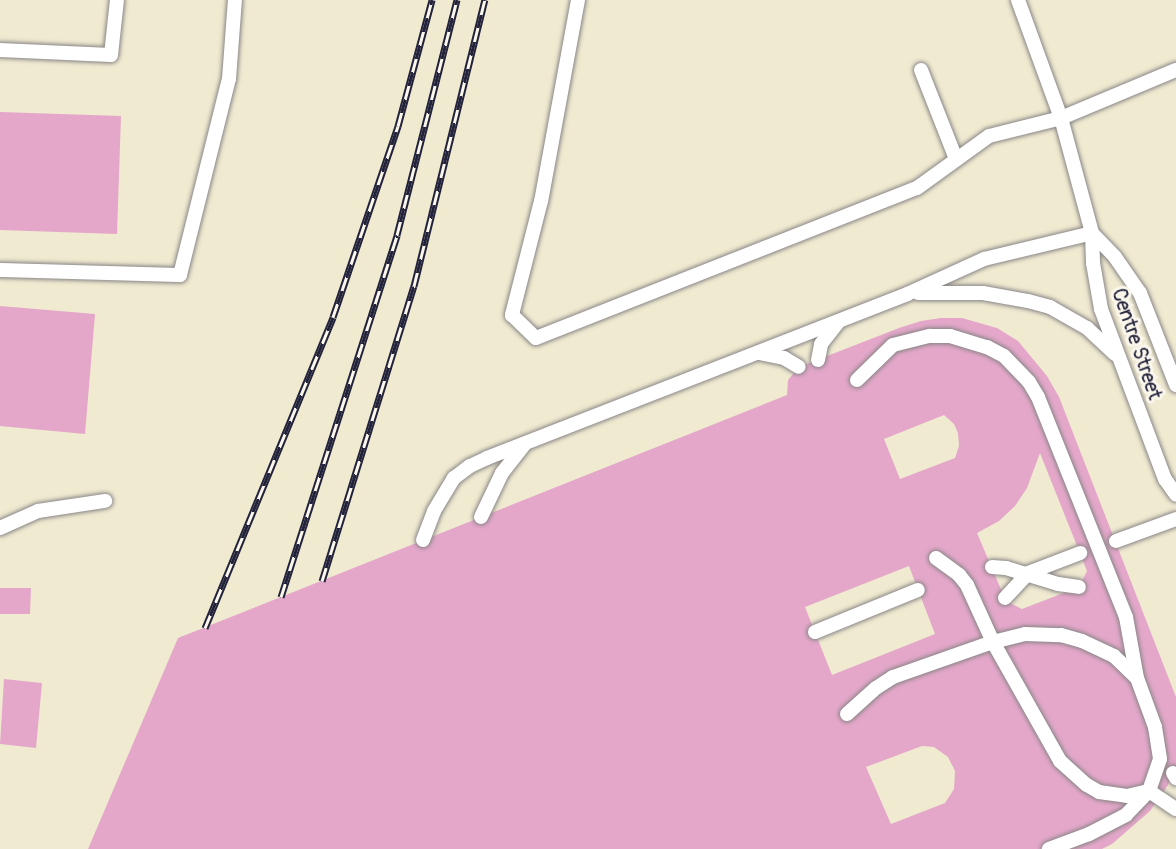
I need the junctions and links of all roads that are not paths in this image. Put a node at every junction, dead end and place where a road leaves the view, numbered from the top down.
1 (117, 0) edge
2 (235, 0) edge
3 (578, 0) edge
4 (1018, 0) edge
5 (0, 50) edge
6 (921, 70) dead end
7 (1176, 70) edge
8 (1061, 118) junction
9 (956, 159) junction
10 (1092, 233) junction
11 (0, 270) edge
12 (907, 294) junction
13 (839, 320) junction
14 (756, 353) junction
15 (1117, 356) junction
16 (818, 360) dead end
17 (799, 367) dead end
18 (856, 380) dead end
19 (1176, 385) edge
20 (526, 442) junction
21 (1176, 495) edge
22 (105, 501) dead end
23 (481, 517) dead end
24 (1176, 519) edge
25 (0, 528) edge
26 (423, 540) dead end
27 (1116, 541) dead end
28 (1080, 553) dead end
29 (936, 558) dead end
30 (992, 567) dead end
31 (1028, 573) junction
32 (1078, 587) dead end
33 (918, 590) dead end
34 (1005, 598) dead end
35 (816, 632) dead end
36 (993, 642) junction
37 (1137, 678) junction
38 (847, 714) dead end
39 (1154, 795) junction
40 (1176, 809) edge
41 (1049, 849) edge

1 - 5 lane
2 - 11 lane
3 - 9 lane
4 - 8 lane, Centre Street
6 - 9 lane
7 - 8 lane
8 - 9 lane
8 - 10 lane, Centre Street
10 - 12 lane
10 - 15 lane, Centre Street
10 - 19 lane, Centre Street
12 - 13 lane
12 - 15 lane
13 - 14 lane
13 - 16 lane
14 - 17 lane
14 - 20 lane
15 - 21 lane, Centre Street
18 - 37 lane
20 - 23 lane
20 - 26 lane
22 - 25 lane
24 - 27 lane
28 - 31 lane
29 - 36 lane
30 - 31 lane
31 - 32 lane
31 - 34 lane
33 - 35 lane
36 - 37 lane
36 - 38 lane
36 - 39 lane
37 - 39 lane
39 - 40 lane
39 - 41 lane

